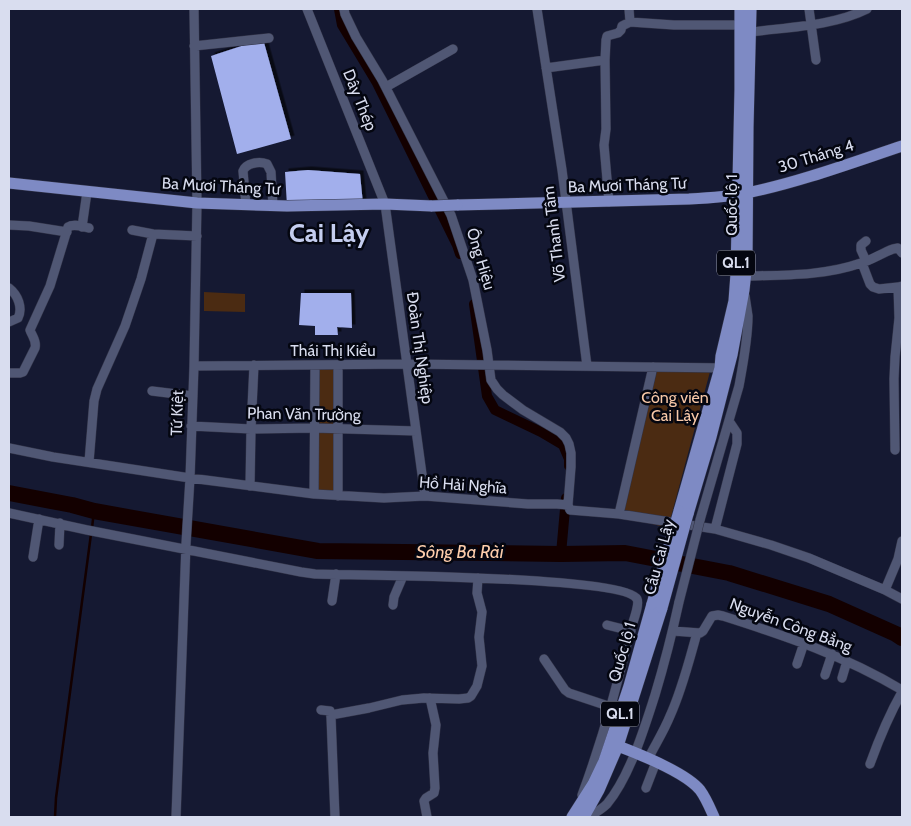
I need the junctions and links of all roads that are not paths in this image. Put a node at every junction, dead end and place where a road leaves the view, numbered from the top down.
1 (194, 9) edge
2 (307, 9) edge
3 (344, 9) edge
4 (537, 9) edge
5 (629, 9) edge
6 (740, 9) edge
7 (751, 9) edge
8 (809, 9) edge
9 (867, 9) edge
10 (630, 22) junction
11 (740, 24) junction
12 (811, 24) junction
13 (751, 32) junction
14 (269, 38) dead end
15 (194, 46) junction
16 (453, 49) dead end
17 (605, 60) junction
18 (816, 60) dead end
19 (546, 68) junction
20 (386, 87) junction
21 (902, 146) edge
22 (9, 183) edge
23 (87, 192) junction
24 (743, 193) junction
25 (609, 202) junction
26 (197, 203) junction
27 (566, 203) junction
28 (385, 204) junction
29 (246, 205) junction
30 (273, 206) junction
31 (9, 225) edge
32 (132, 230) dead end
33 (67, 232) junction
34 (153, 234) junction
35 (197, 236) junction
36 (866, 241) dead end
37 (902, 253) edge
38 (864, 262) junction
39 (746, 276) junction
40 (900, 286) edge
41 (9, 288) edge
42 (744, 290) junction
43 (9, 322) edge
44 (338, 364) junction
45 (407, 364) junction
46 (254, 365) junction
47 (314, 365) junction
48 (488, 365) junction
49 (194, 366) junction
50 (587, 366) junction
51 (653, 367) junction
52 (724, 368) junction
53 (9, 373) edge
54 (152, 391) dead end
55 (898, 391) edge
56 (193, 396) junction
57 (729, 421) junction
58 (192, 426) junction
59 (314, 428) junction
60 (251, 429) junction
61 (337, 429) junction
62 (416, 431) junction
63 (898, 445) edge
64 (9, 448) edge
65 (89, 462) junction
66 (190, 478) junction
67 (250, 486) junction
68 (314, 494) junction
69 (338, 496) junction
70 (425, 496) junction
71 (568, 505) junction
72 (683, 512) joint
73 (9, 513) edge
74 (619, 514) junction
75 (39, 519) junction
76 (60, 524) junction
77 (715, 530) junction
78 (902, 541) edge
79 (58, 545) dead end
80 (184, 547) junction
81 (33, 557) dead end
82 (336, 574) junction
83 (403, 576) junction
84 (478, 578) junction
85 (885, 590) junction
86 (902, 599) edge
87 (332, 601) dead end
88 (393, 605) dead end
89 (657, 606) junction
90 (607, 625) dead end
91 (630, 631) junction
92 (673, 631) junction
93 (697, 634) junction
94 (804, 643) junction
95 (832, 654) junction
96 (544, 659) dead end
97 (848, 661) junction
98 (797, 664) dead end
99 (826, 675) dead end
100 (842, 678) dead end
101 (902, 691) edge
102 (430, 698) junction
103 (611, 707) junction
104 (321, 710) dead end
105 (331, 715) junction
106 (618, 746) junction
107 (636, 753) junction
108 (652, 760) junction
109 (870, 764) dead end
110 (646, 788) dead end
111 (578, 815) edge
112 (176, 817) edge
113 (335, 817) edge
114 (427, 817) edge
115 (588, 817) edge
116 (714, 817) edge

1 - 15 street, Tứ Kiệt
2 - 28 street, Dây Thép
3 - 20 street, Ông Hiệu
4 - 19 street, Võ Thanh Tâm
5 - 10 street
6 - 11 main road, Quốc lộ 1 / QL.1
7 - 13 main road, Quốc lộ 1 / QL.1
8 - 12 street
9 - 12 street
10 - 11 street
10 - 17 street
11 - 24 main road, Quốc lộ 1 / QL.1
12 - 13 street
12 - 18 street
13 - 24 main road, Quốc lộ 1 / QL.1
14 - 15 street
15 - 26 street, Tứ Kiệt
16 - 20 street
17 - 19 street
17 - 25 street
19 - 27 street, Võ Thanh Tâm
20 - 48 street, Ông Hiệu
21 - 24 main road, 30 Tháng 4
22 - 23 main road, Ba Mươi Tháng Tư
23 - 26 main road, Ba Mươi Tháng Tư
23 - 33 street
24 - 25 main road, Ba Mươi Tháng Tư
24 - 39 main road, Quốc lộ 1 / QL.1
24 - 52 main road, Quốc lộ 1 / QL.1
25 - 27 main road, Ba Mươi Tháng Tư
26 - 29 main road, Ba Mươi Tháng Tư
26 - 35 street, Tứ Kiệt
27 - 28 main road, Ba Mươi Tháng Tư, bridge
27 - 50 street, Võ Thanh Tâm
28 - 30 main road, Ba Mươi Tháng Tư
28 - 45 street, Đoàn Thị Nghiệp
29 - 30 main road, Ba Mươi Tháng Tư
29 - 30 street
31 - 33 street
32 - 34 street
33 - 53 street
34 - 35 street
34 - 65 street
35 - 49 street, Tứ Kiệt
36 - 38 street
37 - 38 street
38 - 39 street
38 - 40 street
39 - 42 main road, Quốc lộ 1 / QL.1
40 - 55 street
41 - 43 street
42 - 52 main road, Quốc lộ 1 / QL.1
42 - 57 street, Cầu Cai Lậy
44 - 45 street, Thái Thị Kiểu
44 - 47 street, Thái Thị Kiểu
44 - 61 street
45 - 48 street, Thái Thị Kiểu
45 - 62 street, Đoàn Thị Nghiệp
46 - 47 street, Thái Thị Kiểu
46 - 49 street, Thái Thị Kiểu
46 - 60 street
47 - 59 street
48 - 50 street
48 - 71 street, Ông Hiệu
49 - 56 street, Tứ Kiệt
50 - 51 street
51 - 52 street
51 - 74 street
52 - 72 main road, Quốc lộ 1 / QL.1
54 - 56 street
55 - 63 street
56 - 58 street, Tứ Kiệt
57 - 77 street
57 - 92 street, Cầu Cai Lậy, bridge
58 - 60 street, Phan Văn Trường
58 - 66 street, Tứ Kiệt
59 - 60 street, Phan Văn Trường
59 - 61 street, Phan Văn Trường
59 - 68 street
60 - 67 street
61 - 62 street, Phan Văn Trường
61 - 69 street
62 - 70 street, Đoàn Thị Nghiệp
64 - 65 street, Hồ Hải Nghĩa
65 - 66 street, Hồ Hải Nghĩa
66 - 67 street, Hồ Hải Nghĩa
66 - 80 street, Tứ Kiệt
67 - 68 street, Hồ Hải Nghĩa
68 - 69 street, Hồ Hải Nghĩa
69 - 70 street, Hồ Hải Nghĩa
70 - 71 street, Hồ Hải Nghĩa
71 - 74 street, Hồ Hải Nghĩa
72 - 89 main road, Cầu Cai Lậy / QL.1, bridge
73 - 75 street
74 - 77 street, Hồ Hải Nghĩa
75 - 76 street
75 - 81 street
76 - 79 street
76 - 80 street
77 - 85 street, Hồ Hải Nghĩa
78 - 85 street
80 - 82 street
80 - 112 street, Tứ Kiệt
82 - 83 street
82 - 87 street
83 - 84 street
83 - 88 street
84 - 91 street
84 - 102 street
85 - 86 street, Hồ Hải Nghĩa
89 - 106 main road, Quốc lộ 1 / QL.1
89 - 111 main road, Quốc lộ 1 / QL.1
90 - 91 street
91 - 103 street
92 - 93 street
92 - 107 street, Cầu Cai Lậy
93 - 94 street, Nguyễn Công Bằng
93 - 108 street
94 - 95 street, Nguyễn Công Bằng
94 - 98 street
95 - 97 street, Nguyễn Công Bằng
95 - 99 street
96 - 103 street
97 - 100 street
97 - 101 street, Nguyễn Công Bằng
101 - 109 street
102 - 105 street
102 - 114 street
103 - 111 street
104 - 105 street
105 - 113 street
106 - 107 main road
106 - 111 main road, Quốc lộ 1 / QL.1
107 - 108 main road
107 - 115 street, Cầu Cai Lậy
108 - 110 street
108 - 116 main road

